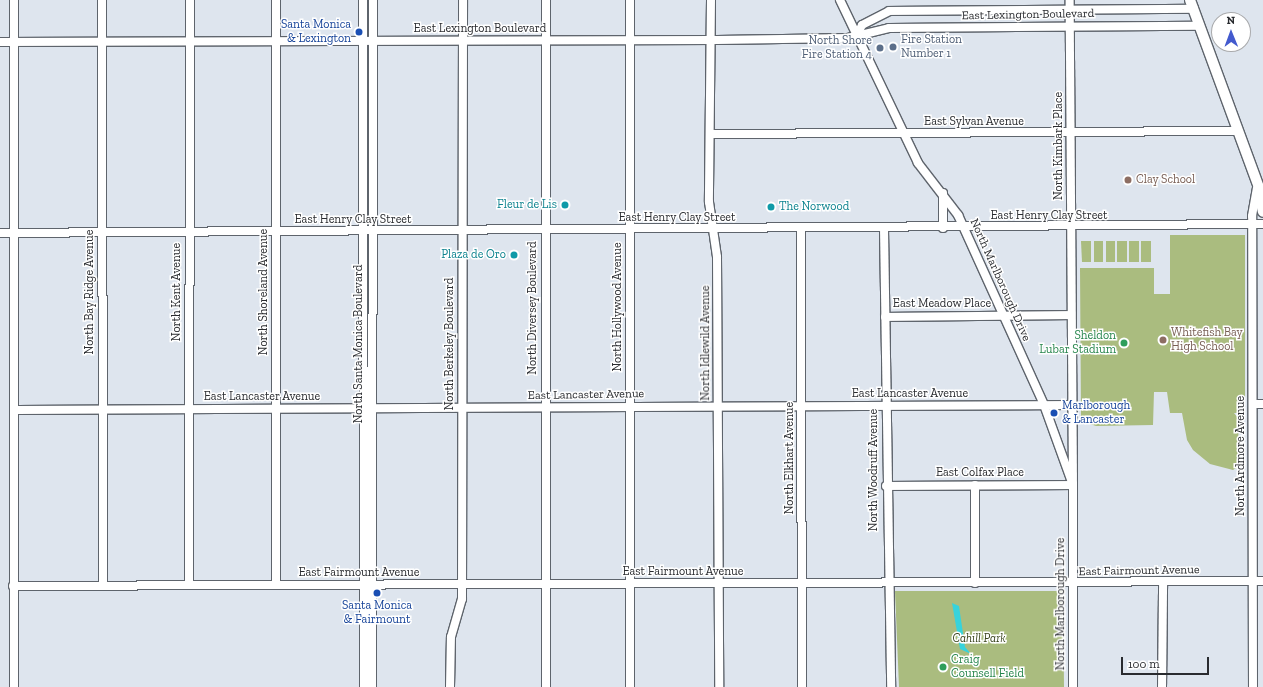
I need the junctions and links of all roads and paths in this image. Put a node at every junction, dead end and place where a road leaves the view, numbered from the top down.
1 (14, 0) edge
2 (102, 0) edge
3 (190, 0) edge
4 (276, 0) edge
5 (363, 0) edge
6 (373, 0) edge
7 (463, 0) edge
8 (546, 0) edge
9 (630, 0) edge
10 (711, 0) edge
11 (840, 0) edge
12 (1070, 0) edge
13 (1192, 4) edge
14 (1070, 9) junction
15 (1070, 26) junction
16 (1200, 26) junction
17 (857, 35) junction
18 (546, 40) junction
19 (630, 40) junction
20 (710, 40) junction
21 (363, 41) junction
22 (373, 41) junction
23 (463, 41) junction
24 (0, 42) edge
25 (13, 42) junction
26 (102, 42) junction
27 (190, 42) junction
28 (276, 42) junction
29 (1238, 131) junction
30 (1070, 133) junction
31 (710, 134) junction
32 (903, 134) junction
33 (1258, 186) junction
34 (943, 193) junction
35 (1263, 206) edge
36 (1263, 224) edge
37 (1252, 226) junction
38 (943, 228) junction
39 (964, 228) junction
40 (1071, 228) junction
41 (801, 229) junction
42 (884, 229) junction
43 (630, 230) junction
44 (714, 230) junction
45 (1263, 230) edge
46 (462, 231) junction
47 (545, 231) junction
48 (102, 232) junction
49 (189, 232) junction
50 (276, 232) junction
51 (366, 232) junction
52 (0, 233) edge
53 (14, 233) junction
54 (1071, 315) junction
55 (1001, 316) junction
56 (885, 317) junction
57 (1253, 404) junction
58 (1263, 404) edge
59 (886, 405) junction
60 (1044, 405) junction
61 (1070, 405) junction
62 (630, 406) junction
63 (718, 406) junction
64 (802, 406) junction
65 (546, 407) junction
66 (462, 408) junction
67 (102, 409) junction
68 (189, 409) junction
69 (276, 409) junction
70 (362, 409) junction
71 (372, 409) junction
72 (16, 410) junction
73 (975, 485) junction
74 (1073, 485) junction
75 (886, 486) junction
76 (1254, 581) junction
77 (1263, 581) edge
78 (802, 583) junction
79 (887, 583) junction
80 (975, 583) junction
81 (1163, 583) junction
82 (276, 584) junction
83 (631, 584) junction
84 (718, 584) junction
85 (1073, 584) junction
86 (103, 585) junction
87 (189, 585) junction
88 (363, 585) junction
89 (372, 585) junction
90 (462, 585) junction
91 (546, 585) junction
92 (13, 586) junction
93 (14, 687) edge
94 (364, 687) edge
95 (372, 687) edge
96 (450, 687) edge
97 (546, 687) edge
98 (630, 687) edge
99 (718, 687) edge
100 (802, 687) edge
101 (891, 687) edge
102 (1072, 687) edge
103 (1162, 687) edge
104 (1253, 687) edge

1 - 25 street
2 - 26 street, North Bay Ridge Avenue
3 - 27 street, North Kent Avenue
4 - 28 street, North Shoreland Avenue
5 - 21 street, North Santa Monica Boulevard
6 - 22 street, North Santa Monica Boulevard
7 - 23 street, North Berkeley Boulevard
8 - 18 street, North Diversey Boulevard
9 - 19 street, North Hollywood Avenue
10 - 20 street, North Idlewild Avenue
11 - 17 street, North Marlborough Drive
12 - 14 street, North Kimbark Place
13 - 14 street, East Lexington Boulevard
13 - 16 main road
14 - 15 street, North Kimbark Place
14 - 17 street, East Lexington Boulevard
15 - 16 street, East Lexington Boulevard
15 - 17 street, East Lexington Boulevard
15 - 30 street, North Kimbark Place
16 - 29 main road
17 - 20 street, East Lexington Boulevard
17 - 32 street, North Marlborough Drive
18 - 19 street, East Lexington Boulevard
18 - 23 street, East Lexington Boulevard
18 - 47 street, North Diversey Boulevard
19 - 20 street, East Lexington Boulevard
19 - 43 street, North Hollywood Avenue
20 - 31 street, North Idlewild Avenue
21 - 22 street, East Lexington Boulevard
21 - 28 street, East Lexington Boulevard
21 - 51 street, North Santa Monica Boulevard
22 - 23 street, East Lexington Boulevard
22 - 51 street, North Santa Monica Boulevard
23 - 46 street, North Berkeley Boulevard
24 - 25 street, East Lexington Boulevard
25 - 26 street, East Lexington Boulevard
25 - 53 street
26 - 27 street, East Lexington Boulevard
26 - 48 street, North Bay Ridge Avenue
27 - 28 street, East Lexington Boulevard
27 - 49 street, North Kent Avenue
28 - 50 street, North Shoreland Avenue
29 - 30 street, East Sylvan Avenue
29 - 33 main road
30 - 32 street, East Sylvan Avenue
30 - 40 street, North Kimbark Place
31 - 32 street, East Sylvan Avenue
31 - 44 street, North Idlewild Avenue
32 - 34 street, North Marlborough Drive
33 - 35 main road
33 - 37 street, North Ardmore Avenue
34 - 38 street
34 - 39 street, North Marlborough Drive
35 - 37 street
36 - 37 street, East Henry Clay Street
37 - 40 street, East Henry Clay Street
37 - 45 street, East Henry Clay Street
37 - 57 street, North Ardmore Avenue
38 - 39 street, East Henry Clay Street
38 - 42 street, East Henry Clay Street
39 - 40 street, East Henry Clay Street
39 - 55 street, North Marlborough Drive
40 - 54 street, North Kimbark Place
41 - 42 street, East Henry Clay Street
41 - 44 street, East Henry Clay Street
41 - 64 street, North Elkhart Avenue
42 - 56 street, North Woodruff Avenue
43 - 44 street, East Henry Clay Street
43 - 47 street, East Henry Clay Street
43 - 62 street, North Hollywood Avenue
44 - 63 street, North Idlewild Avenue
46 - 47 street, East Henry Clay Street
46 - 51 street, East Henry Clay Street
46 - 66 street, North Berkeley Boulevard
47 - 65 street, North Diversey Boulevard
48 - 49 street, East Henry Clay Street
48 - 53 street, East Henry Clay Street
48 - 67 street, North Bay Ridge Avenue
49 - 50 street, East Henry Clay Street
49 - 68 street, North Kent Avenue
50 - 51 street, East Henry Clay Street
50 - 69 street, North Shoreland Avenue
51 - 70 street, North Santa Monica Boulevard
51 - 71 street, North Santa Monica Boulevard
52 - 53 street, East Henry Clay Street
53 - 72 street
54 - 55 street, East Meadow Place
54 - 61 street, North Kimbark Place
55 - 56 street, East Meadow Place
55 - 60 street, North Marlborough Drive
56 - 59 street, North Woodruff Avenue
57 - 58 street
57 - 76 street, North Ardmore Avenue
59 - 60 street, East Lancaster Avenue
59 - 64 street, East Lancaster Avenue
59 - 75 street, North Woodruff Avenue
60 - 61 street, East Lancaster Avenue
60 - 74 street, North Marlborough Drive
61 - 74 street, North Kimbark Place
62 - 63 street, East Lancaster Avenue
62 - 65 street, East Lancaster Avenue
62 - 83 street, North Hollywood Avenue
63 - 64 street, East Lancaster Avenue
63 - 84 street, North Idlewild Avenue
64 - 78 street, North Elkhart Avenue
65 - 66 street, East Lancaster Avenue
65 - 91 street, North Diversey Boulevard
66 - 71 street, East Lancaster Avenue
66 - 90 street, North Berkeley Boulevard
67 - 68 street, East Lancaster Avenue
67 - 72 street, East Lancaster Avenue
67 - 86 street, North Bay Ridge Avenue
68 - 69 street, East Lancaster Avenue
68 - 87 street, North Kent Avenue
69 - 70 street, East Lancaster Avenue
69 - 82 street, North Shoreland Avenue
70 - 71 street, East Lancaster Avenue
70 - 88 street, North Santa Monica Boulevard
71 - 89 street, North Santa Monica Boulevard
72 - 92 street
73 - 74 street, East Colfax Place
73 - 75 street, East Colfax Place
73 - 80 street
74 - 85 street, North Marlborough Drive
75 - 79 street, North Woodruff Avenue
76 - 77 street, East Fairmount Avenue
76 - 81 street, East Fairmount Avenue
76 - 104 street, North Ardmore Avenue
78 - 79 street, East Fairmount Avenue
78 - 84 street, East Fairmount Avenue
78 - 100 street, North Elkhart Avenue
79 - 80 street, East Fairmount Avenue
79 - 101 street, North Woodruff Avenue
80 - 85 street, East Fairmount Avenue
81 - 85 street, East Fairmount Avenue
81 - 103 street
82 - 87 street, East Fairmount Avenue
82 - 88 street, East Fairmount Avenue
83 - 84 street, East Fairmount Avenue
83 - 91 street, East Fairmount Avenue
83 - 98 street, North Hollywood Avenue
84 - 99 street, North Idlewild Avenue
85 - 102 street, North Marlborough Drive
86 - 87 street, East Fairmount Avenue
86 - 92 street, East Fairmount Avenue
88 - 89 street, East Fairmount Avenue
88 - 94 street, North Santa Monica Boulevard
89 - 90 street, East Fairmount Avenue
89 - 95 street, North Santa Monica Boulevard
90 - 91 street, East Fairmount Avenue
90 - 96 street, North Berkeley Boulevard
91 - 97 street, North Diversey Boulevard
92 - 93 street

